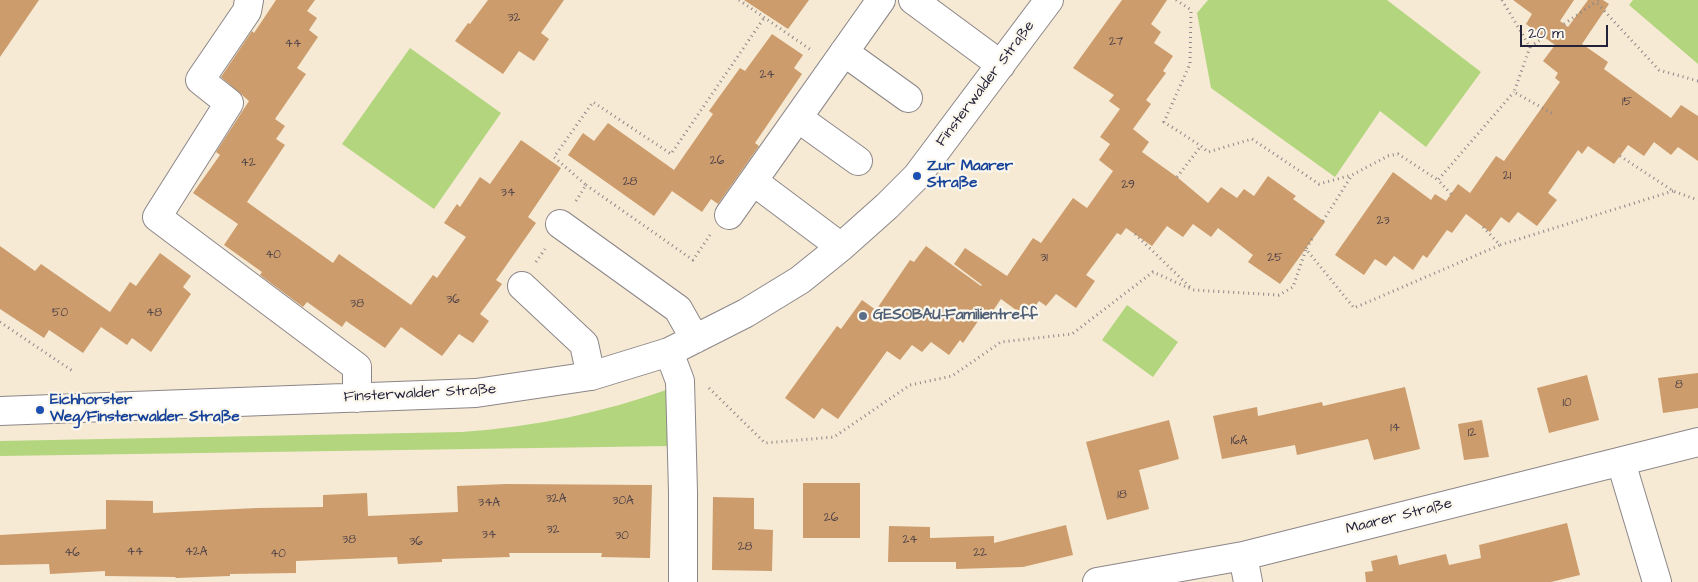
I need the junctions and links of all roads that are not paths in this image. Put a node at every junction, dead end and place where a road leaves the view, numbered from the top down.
1 (249, 0) edge
2 (880, 0) edge
3 (913, 0) edge
4 (1049, 0) edge
5 (839, 59) junction
6 (1001, 65) junction
7 (908, 98) dead end
8 (798, 118) junction
9 (858, 161) dead end
10 (753, 181) junction
11 (729, 214) road end
12 (560, 224) road end
13 (841, 247) junction
14 (522, 286) road end
15 (695, 339) junction
16 (669, 352) junction
17 (591, 376) junction
18 (357, 398) junction
19 (0, 411) edge
20 (1698, 442) edge
21 (1621, 462) junction
22 (1246, 569) edge
23 (683, 582) edge
24 (1097, 582) edge
25 (1657, 582) edge

1 - 18 street
2 - 5 street
3 - 6 street
4 - 6 street, Finsterwalder Straße
5 - 7 street
5 - 8 street
6 - 13 street, Finsterwalder Straße
8 - 9 street
8 - 10 street
10 - 11 street
10 - 13 street
12 - 15 street
13 - 15 street, Finsterwalder Straße
14 - 17 street
15 - 16 street, Finsterwalder Straße
16 - 17 street, Finsterwalder Straße
16 - 23 street
17 - 18 street, Finsterwalder Straße
18 - 19 street, Finsterwalder Straße
20 - 21 street, Maarer Straße
21 - 22 street, Maarer Straße
21 - 25 street
22 - 24 street, Maarer Straße

